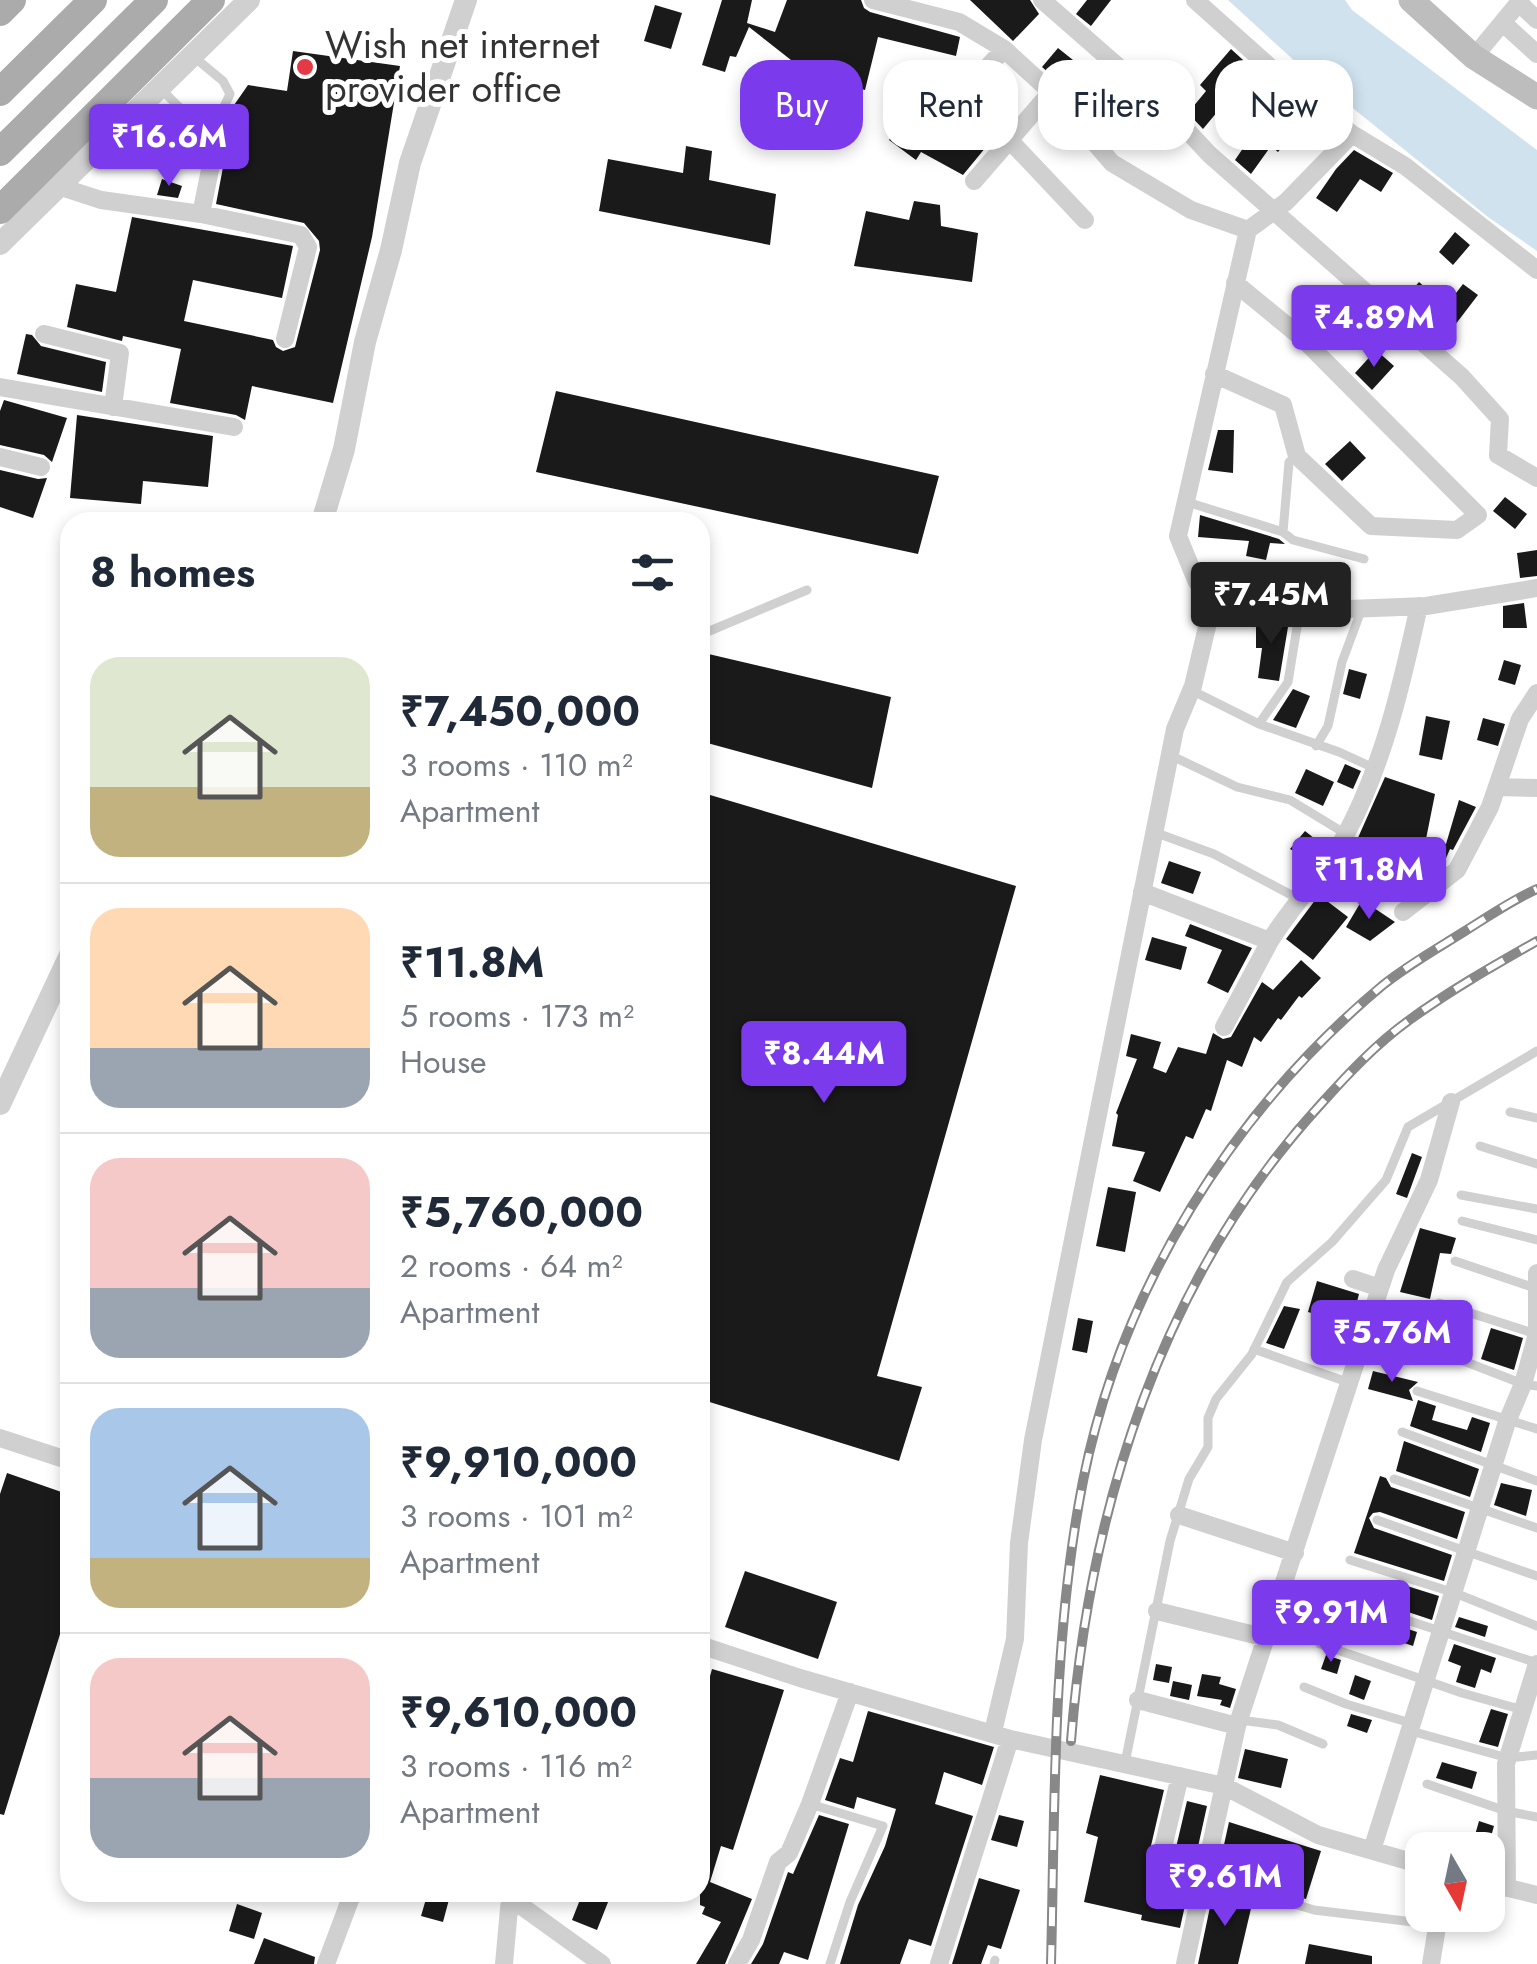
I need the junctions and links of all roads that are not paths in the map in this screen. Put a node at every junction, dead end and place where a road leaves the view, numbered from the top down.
1 (12, 0) edge
2 (93, 0) edge
3 (154, 0) edge
4 (211, 0) edge
5 (250, 0) edge
6 (466, 0) edge
7 (873, 0) edge
8 (1042, 0) edge
9 (1195, 0) edge
10 (1412, 0) edge
11 (1520, 2) edge
12 (0, 12) edge
13 (1537, 20) edge
14 (1503, 22) junction
15 (1004, 50) junction
16 (1537, 54) edge
17 (194, 57) junction
18 (1474, 57) junction
19 (994, 60) edge
20 (1262, 60) edge
21 (1038, 80) edge
22 (161, 89) junction
23 (0, 92) edge
24 (1537, 97) edge
25 (1038, 107) edge
26 (1018, 130) edge
27 (1353, 135) edge
28 (1001, 150) edge
29 (1016, 150) edge
30 (1101, 150) edge
31 (1336, 150) edge
32 (0, 152) edge
33 (212, 160) dead end
34 (974, 180) dead end
35 (61, 187) junction
36 (0, 210) edge
37 (1275, 211) junction
38 (201, 214) junction
39 (1085, 220) dead end
40 (1248, 230) junction
41 (0, 244) edge
42 (1537, 270) edge
43 (1235, 283) junction
44 (44, 334) dead end
45 (285, 339) dead end
46 (1214, 374) junction
47 (0, 386) edge
48 (113, 407) junction
49 (234, 426) dead end
50 (1297, 456) junction
51 (0, 457) edge
52 (41, 467) dead end
53 (1537, 478) edge
54 (1184, 502) junction
55 (325, 512) edge
56 (1283, 532) junction
57 (1364, 559) dead end
58 (807, 590) dead end
59 (1535, 594) edge
60 (1212, 606) junction
61 (1419, 606) junction
62 (1362, 608) junction
63 (1300, 609) junction
64 (710, 631) edge
65 (1191, 690) junction
66 (1537, 694) edge
67 (1528, 718) edge
68 (1259, 724) junction
69 (1316, 746) junction
70 (1170, 754) junction
71 (1376, 769) junction
72 (1497, 786) junction
73 (1537, 788) edge
74 (1154, 832) junction
75 (1346, 834) junction
76 (1142, 892) junction
77 (1297, 898) junction
78 (1403, 912) dead end
79 (1270, 941) junction
80 (60, 976) edge
81 (1224, 1027) dead end
82 (1537, 1052) edge
83 (1450, 1102) junction
84 (0, 1104) edge
85 (1510, 1112) dead end
86 (1537, 1118) edge
87 (1480, 1146) dead end
88 (1537, 1164) edge
89 (1461, 1195) dead end
90 (1537, 1208) edge
91 (1462, 1221) dead end
92 (1537, 1240) edge
93 (1455, 1262) dead end
94 (1353, 1279) dead end
95 (1536, 1281) edge
96 (1380, 1288) junction
97 (1438, 1304) dead end
98 (1537, 1334) edge
99 (1422, 1345) dead end
100 (1254, 1349) junction
101 (1350, 1383) junction
102 (1530, 1385) edge
103 (1416, 1391) dead end
104 (1507, 1422) junction
105 (1537, 1430) edge
106 (1402, 1432) dead end
107 (2, 1445) edge
108 (60, 1459) edge
109 (1494, 1466) junction
110 (1394, 1479) dead end
111 (1537, 1481) edge
112 (1481, 1509) junction
113 (1179, 1515) junction
114 (1376, 1520) dead end
115 (1537, 1528) edge
116 (1468, 1551) junction
117 (1295, 1553) junction
118 (1350, 1560) dead end
119 (1537, 1576) edge
120 (1455, 1593) junction
121 (1334, 1596) dead end
122 (1157, 1610) junction
123 (1537, 1626) edge
124 (1442, 1632) junction
125 (1267, 1638) junction
126 (1320, 1644) dead end
127 (710, 1647) edge
128 (1537, 1664) edge
129 (1428, 1680) junction
130 (1304, 1687) dead end
131 (850, 1692) junction
132 (1138, 1700) junction
133 (1523, 1710) junction
134 (1239, 1723) junction
135 (1413, 1727) junction
136 (1001, 1736) junction
137 (1324, 1744) dead end
138 (1537, 1755) edge
139 (1508, 1758) junction
140 (1125, 1763) junction
141 (1180, 1776) junction
142 (1427, 1784) dead end
143 (1224, 1786) junction
144 (810, 1804) junction
145 (1506, 1811) junction
146 (1537, 1817) edge
147 (1372, 1850) junction
148 (1162, 1852) dead end
149 (1405, 1859) edge
150 (1203, 1876) junction
151 (1505, 1887) edge
152 (1508, 1888) junction
153 (1537, 1894) edge
154 (349, 1902) edge
155 (506, 1902) edge
156 (516, 1902) edge
157 (1405, 1917) edge
158 (1436, 1932) edge
159 (326, 1964) edge
160 (504, 1964) edge
161 (602, 1964) edge
162 (737, 1964) edge
163 (830, 1964) edge
164 (939, 1964) edge
165 (1184, 1964) edge
166 (1431, 1964) edge

1 - 12 main road
2 - 23 main road
3 - 32 main road
4 - 36 main road
5 - 17 street
6 - 55 street
7 - 15 street
8 - 37 street
9 - 20 street
10 - 18 main road
11 - 13 street
11 - 14 street
14 - 16 street
14 - 18 street
15 - 19 street
15 - 21 street
17 - 22 street
17 - 22 lane
18 - 24 main road
22 - 35 street
25 - 26 street
27 - 42 street
28 - 34 street
29 - 39 street
30 - 40 street
31 - 37 street
33 - 38 street
35 - 38 street
35 - 41 street
37 - 40 street
37 - 53 street
38 - 45 street
40 - 43 street
43 - 46 street
43 - 50 street
44 - 48 street
46 - 50 street
46 - 54 street
47 - 48 street
48 - 49 street
50 - 56 lane
51 - 52 street
54 - 56 lane
54 - 60 street
56 - 57 lane
58 - 64 lane
59 - 61 street
60 - 63 street
60 - 65 street
61 - 62 street
61 - 71 street
62 - 63 street
62 - 69 lane
63 - 68 lane
65 - 68 lane
65 - 70 street
66 - 67 street
67 - 72 street
68 - 69 lane
69 - 71 lane
70 - 74 street
70 - 75 lane
71 - 75 street
72 - 73 street
72 - 78 street
74 - 76 street
74 - 77 lane
75 - 77 street
76 - 79 street
76 - 136 street
77 - 79 street
79 - 81 street
80 - 84 street
82 - 83 lane
83 - 96 street
83 - 100 lane
85 - 86 lane
87 - 88 lane
89 - 90 lane
91 - 92 lane
93 - 95 lane
94 - 96 street
95 - 98 street
96 - 101 street
97 - 98 lane
98 - 102 street
99 - 102 lane
100 - 101 lane
100 - 113 lane
101 - 117 street
102 - 104 street
103 - 104 lane
104 - 105 lane
104 - 109 street
106 - 109 lane
107 - 108 street
109 - 111 lane
109 - 112 street
110 - 112 lane
112 - 115 lane
112 - 116 street
113 - 117 street
113 - 122 lane
114 - 116 lane
116 - 119 lane
116 - 120 street
117 - 125 street
118 - 120 lane
120 - 123 lane
120 - 124 street
121 - 124 lane
122 - 125 street
122 - 132 lane
124 - 128 lane
124 - 129 street
125 - 134 street
126 - 129 lane
127 - 131 street
128 - 133 street
129 - 133 lane
129 - 135 street
130 - 135 lane
131 - 136 street
131 - 144 street
132 - 134 street
132 - 140 lane
133 - 139 street
134 - 137 lane
134 - 143 street
135 - 139 lane
135 - 147 street
136 - 140 street
136 - 164 street
138 - 139 lane
139 - 145 street
140 - 141 street
141 - 143 street
141 - 148 street
142 - 145 lane
143 - 147 street
143 - 150 street
144 - 162 street
144 - 163 lane
145 - 146 lane
145 - 152 street
147 - 149 street
150 - 157 lane
150 - 165 street
151 - 152 street
152 - 153 street
154 - 159 street
155 - 160 street
156 - 161 street
158 - 166 street

